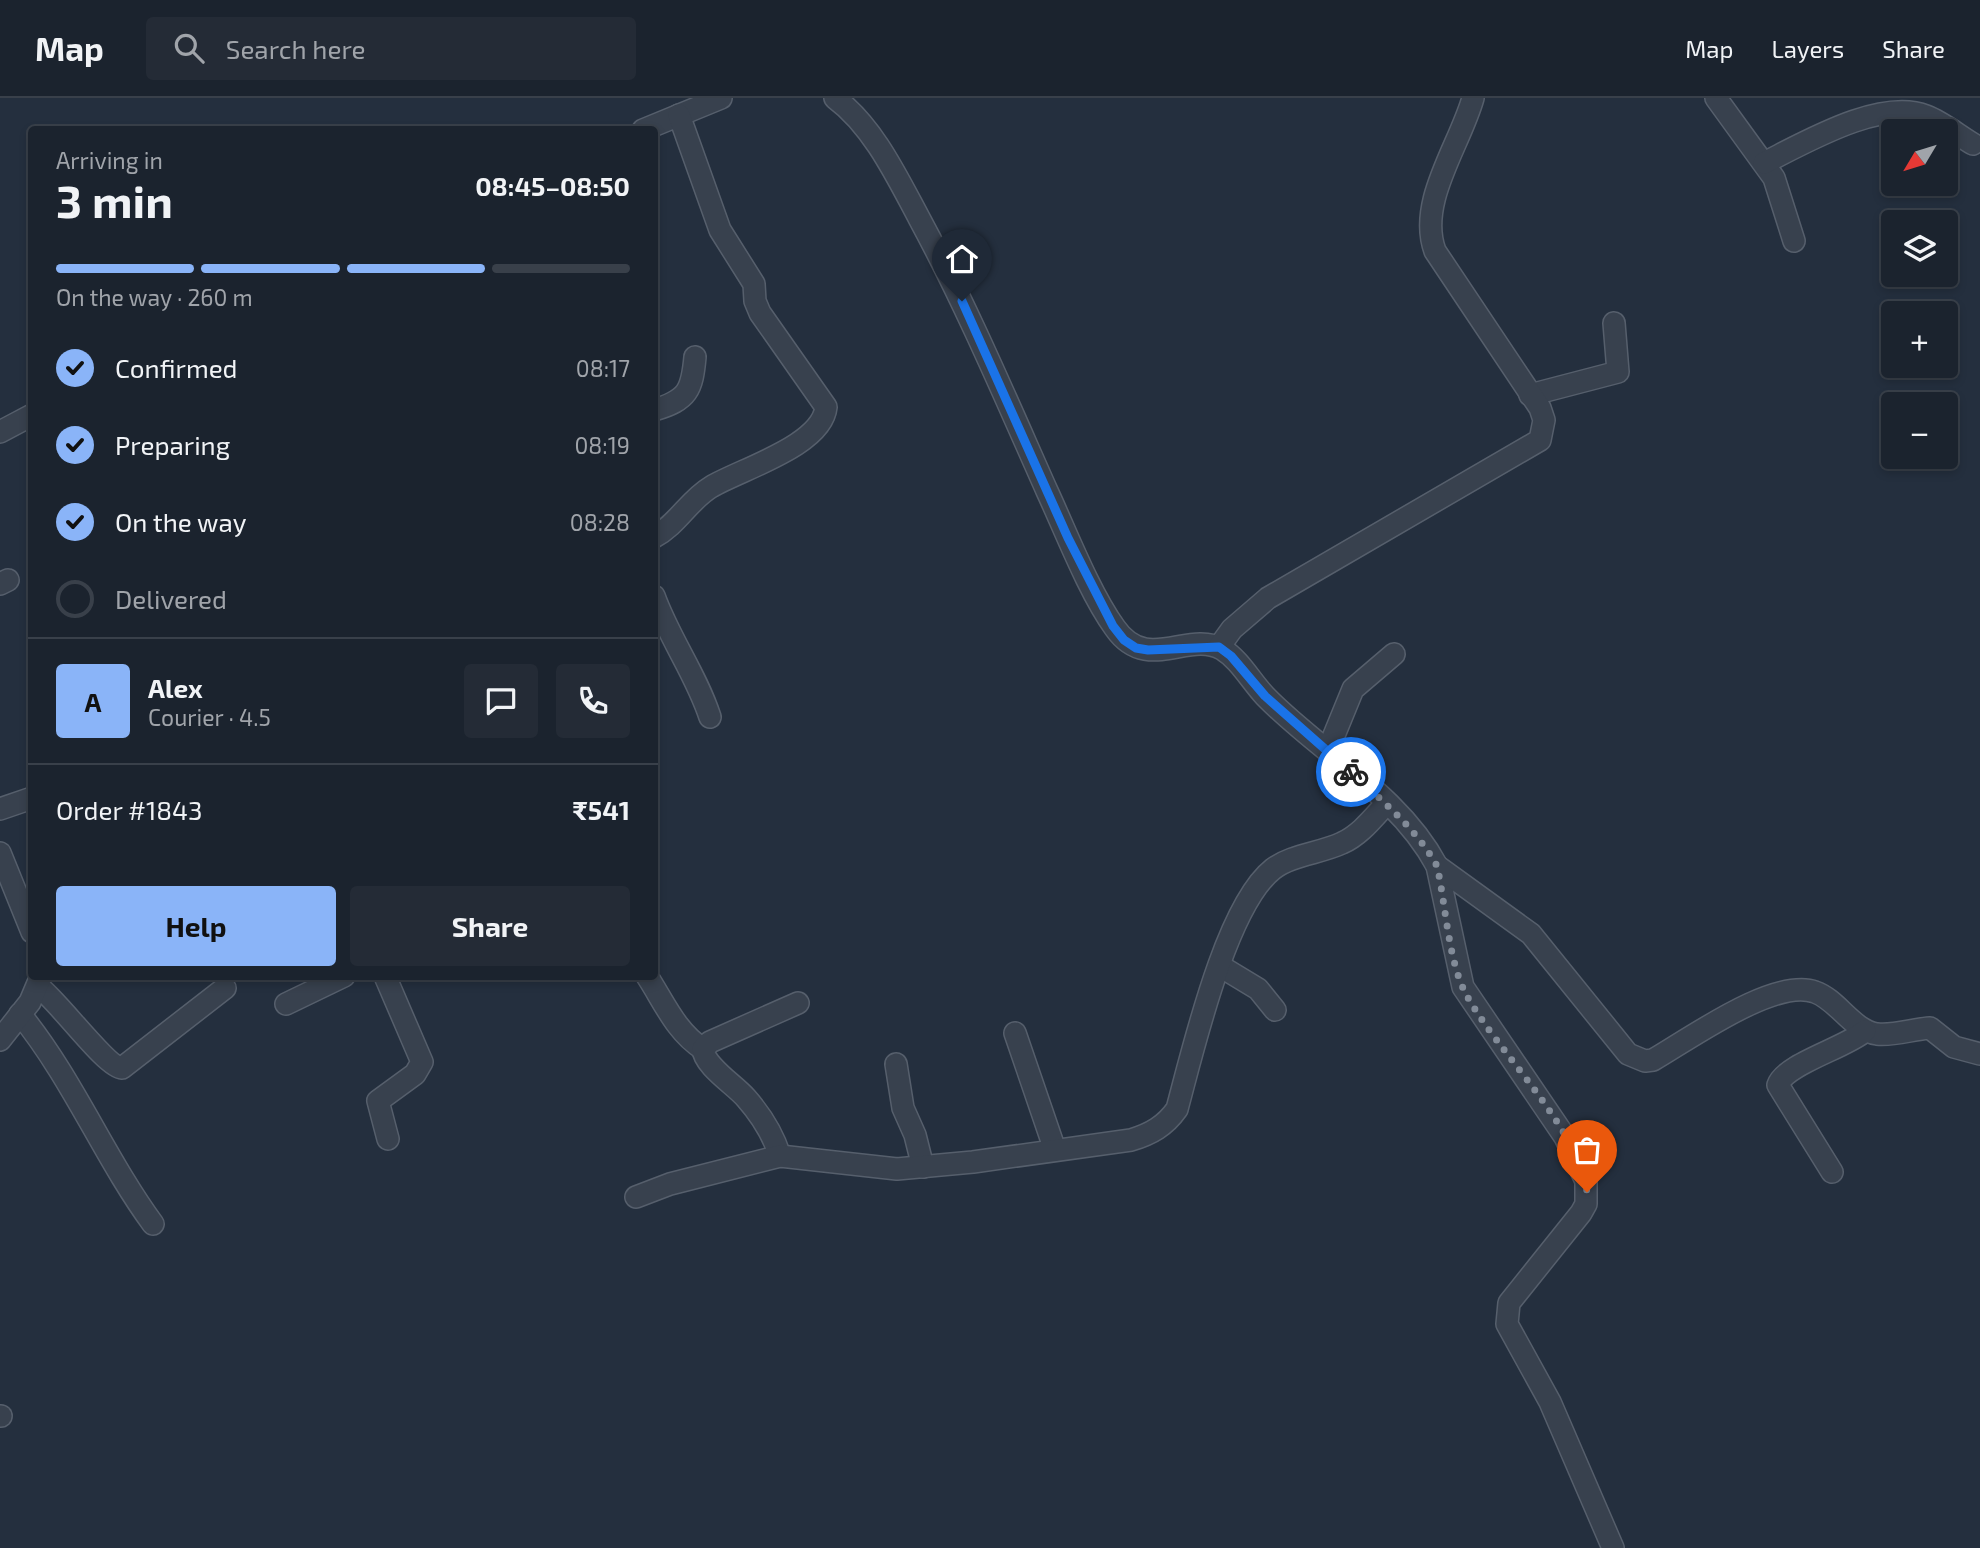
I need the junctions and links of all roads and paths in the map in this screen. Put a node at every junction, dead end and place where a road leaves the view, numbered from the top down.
1 (722, 98) edge
2 (835, 98) edge
3 (1473, 98) edge
4 (1716, 98) edge
5 (678, 115) junction
6 (652, 126) edge
7 (1973, 144) dead end
8 (1764, 163) junction
9 (1794, 241) dead end
10 (1615, 323) dead end
11 (695, 357) dead end
12 (1530, 394) junction
13 (658, 408) edge
14 (28, 417) edge
15 (0, 432) edge
16 (658, 533) edge
17 (658, 606) edge
18 (1219, 647) junction
19 (1394, 653) dead end
20 (710, 717) dead end
21 (1328, 750) junction
22 (28, 799) edge
23 (1386, 804) junction
24 (0, 809) edge
25 (0, 853) edge
26 (1437, 866) junction
27 (4, 875) edge
28 (28, 918) edge
29 (1220, 966) junction
30 (336, 980) edge
31 (387, 980) edge
32 (649, 980) edge
33 (40, 982) edge
34 (225, 988) dead end
35 (798, 1003) dead end
36 (286, 1004) dead end
37 (1275, 1010) dead end
38 (20, 1014) junction
39 (1865, 1031) junction
40 (1015, 1033) dead end
41 (0, 1041) edge
42 (703, 1049) junction
43 (1980, 1054) edge
44 (896, 1064) dead end
45 (388, 1139) dead end
46 (1055, 1150) junction
47 (780, 1156) junction
48 (923, 1167) junction
49 (1832, 1172) dead end
50 (636, 1197) dead end
51 (153, 1224) dead end
52 (1613, 1548) edge

1 - 5 street
2 - 18 street
3 - 12 street
4 - 8 street
5 - 6 street
5 - 16 street
7 - 8 street
8 - 9 street
10 - 12 street
11 - 13 street
12 - 18 street
14 - 15 street
17 - 20 street
18 - 21 street
19 - 21 street
21 - 23 street
22 - 24 street
23 - 26 street
23 - 29 street
25 - 27 street
26 - 39 street
26 - 52 street
27 - 28 street
29 - 37 street
29 - 46 street
30 - 36 street
31 - 45 street
32 - 42 street
33 - 34 street
33 - 38 street
35 - 42 street
38 - 41 street
38 - 51 street
39 - 43 street
39 - 49 street
40 - 46 street
42 - 47 street
44 - 48 street
46 - 48 street
47 - 48 street
47 - 50 street

